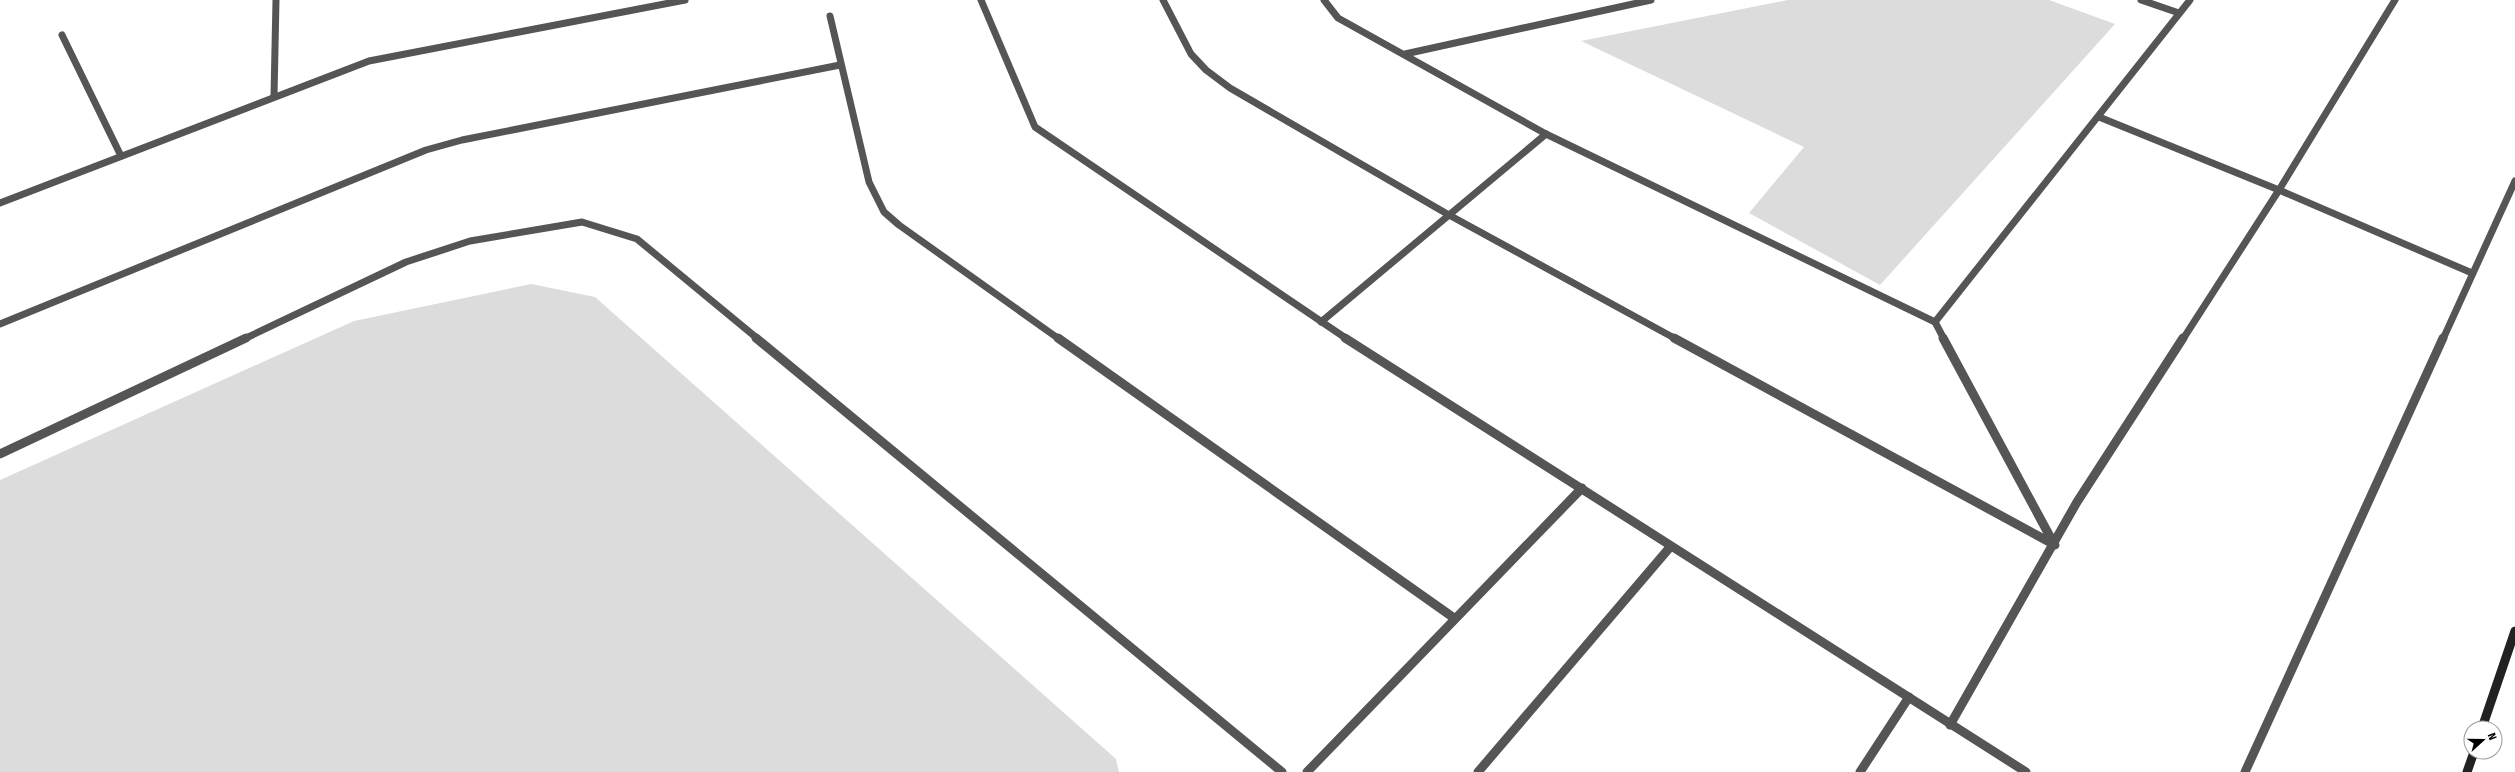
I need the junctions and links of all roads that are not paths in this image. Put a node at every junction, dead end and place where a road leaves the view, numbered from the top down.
1 (276, 0) edge
2 (685, 0) edge
3 (981, 0) edge
4 (1163, 0) edge
5 (1324, 0) edge
6 (1651, 0) edge
7 (2141, 0) edge
8 (2190, 0) edge
9 (2395, 0) edge
10 (2180, 13) junction
11 (830, 16) dead end
12 (62, 35) dead end
13 (1404, 54) junction
14 (840, 66) junction
15 (274, 96) junction
16 (2099, 117) junction
17 (1546, 134) junction
18 (121, 156) junction
19 (2515, 181) edge
20 (2279, 190) junction
21 (0, 203) edge
22 (1448, 215) junction
23 (2472, 273) junction
24 (1321, 322) junction
25 (1935, 322) junction
26 (0, 324) edge
27 (0, 454) edge
28 (1582, 488) junction
29 (2054, 545) junction
30 (1671, 546) junction
31 (1454, 618) junction
32 (2515, 631) edge
33 (1909, 697) junction
34 (2485, 720) edge
35 (1950, 725) junction
36 (2471, 760) edge
37 (1282, 772) edge
38 (1307, 772) edge
39 (1478, 772) edge
40 (1860, 772) edge
41 (2026, 772) edge
42 (2245, 772) edge
43 (2467, 772) edge

1 - 15 street
2 - 15 street
3 - 24 street
4 - 22 street
5 - 13 street
6 - 13 street
7 - 10 street
8 - 10 street
9 - 20 street
10 - 16 street
11 - 14 street
12 - 18 street
13 - 17 street
14 - 26 street
14 - 31 street
15 - 18 street
16 - 20 street
16 - 25 street
17 - 22 street
17 - 25 street
18 - 21 street
19 - 23 street
20 - 23 street
20 - 29 street
22 - 24 street
22 - 29 street
23 - 42 street
24 - 28 street
25 - 29 street
27 - 37 street
28 - 30 street
28 - 31 street
29 - 35 street
30 - 33 street
30 - 39 street
31 - 38 street
32 - 34 street
33 - 35 street
33 - 40 street
35 - 41 street
36 - 43 street

